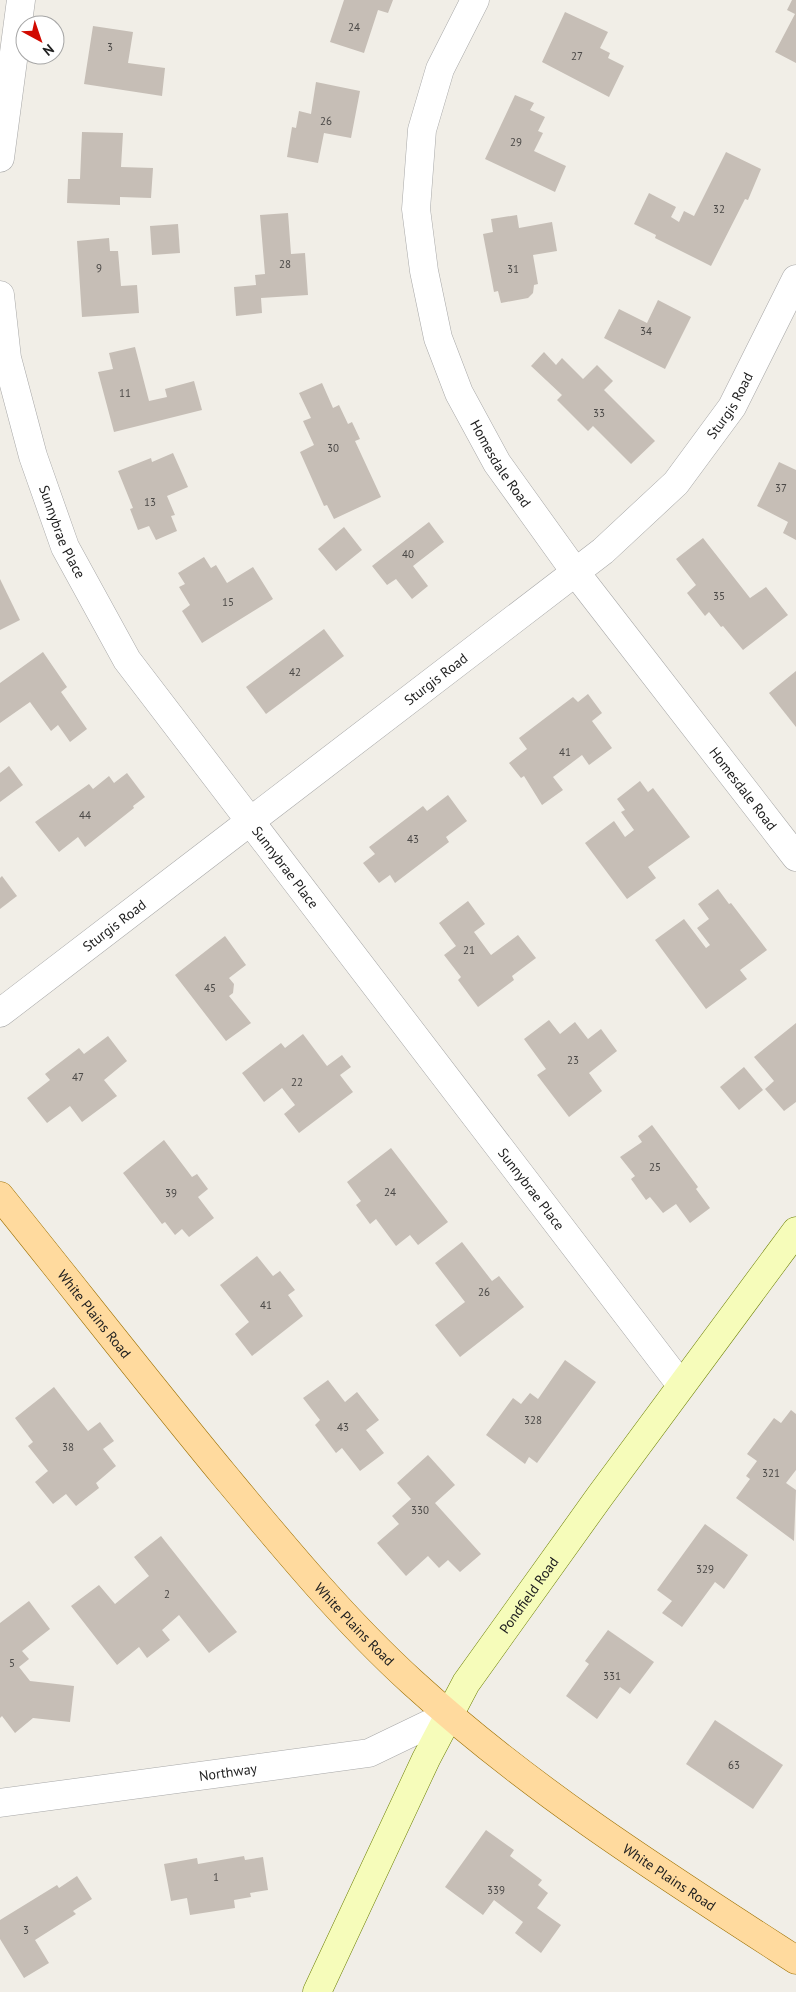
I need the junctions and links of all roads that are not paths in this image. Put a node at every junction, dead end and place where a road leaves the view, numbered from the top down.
1 (21, 0) edge
2 (475, 0) edge
3 (0, 158) edge
4 (796, 279) edge
5 (0, 295) edge
6 (576, 573) junction
7 (248, 821) junction
8 (796, 857) edge
9 (0, 1013) edge
10 (0, 1196) edge
11 (796, 1231) edge
12 (681, 1385) junction
13 (448, 1715) junction
14 (0, 1803) edge
15 (796, 1960) edge
16 (317, 1992) edge

1 - 3 street
2 - 6 street, Homesdale Road
4 - 6 street, Sturgis Road
5 - 7 street, Sunnybrae Place
6 - 7 street, Sturgis Road
6 - 8 street, Homesdale Road
7 - 9 street, Sturgis Road
7 - 12 street, Sunnybrae Place
10 - 13 main road, White Plains Road
11 - 12 street, Pondfield Road
12 - 13 street, Pondfield Road
13 - 14 street, Northway
13 - 15 main road, White Plains Road
13 - 16 street, Pondfield Road

